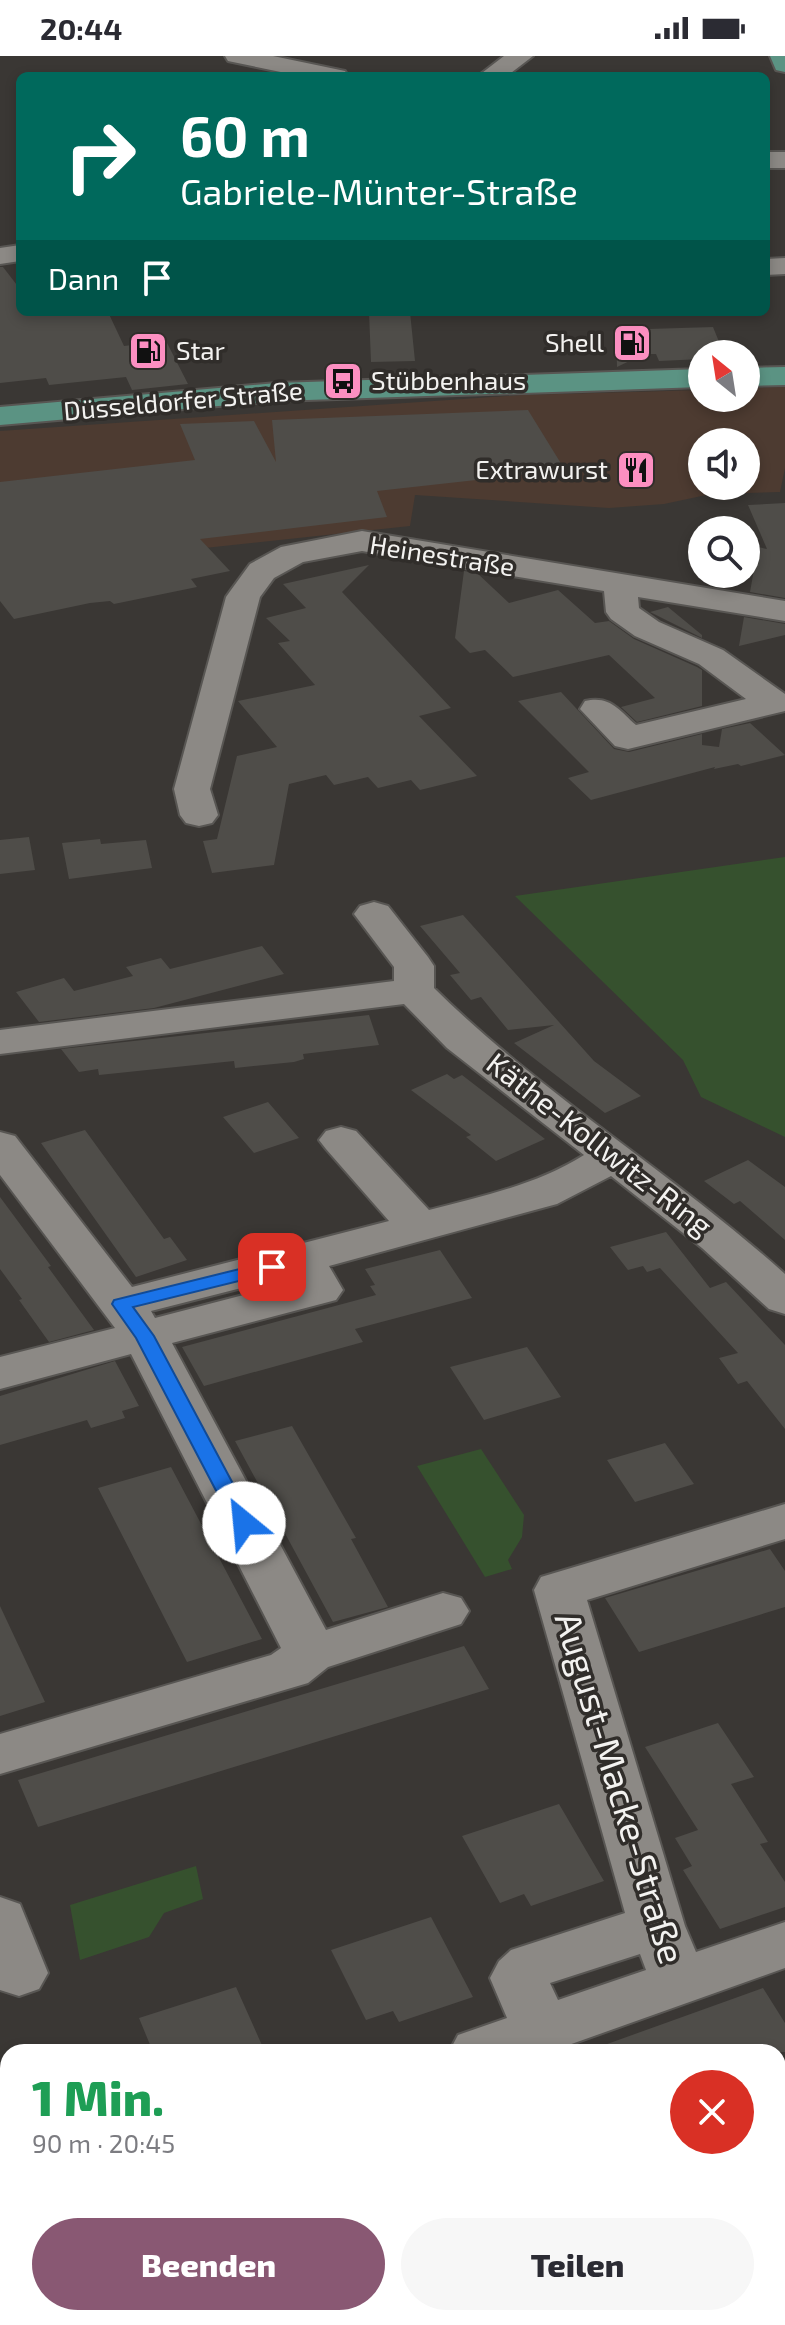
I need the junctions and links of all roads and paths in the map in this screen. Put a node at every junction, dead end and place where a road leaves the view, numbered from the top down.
1 (237, 56) edge
2 (521, 56) edge
3 (782, 56) edge
4 (276, 59) edge
5 (785, 65) edge
6 (322, 72) edge
7 (496, 72) edge
8 (785, 376) edge
9 (760, 377) edge
10 (688, 378) edge
11 (0, 416) edge
12 (620, 586) junction
13 (785, 611) edge
14 (598, 709) dead end
15 (199, 815) dead end
16 (374, 914) dead end
17 (414, 991) junction
18 (0, 1042) edge
19 (341, 1140) dead end
20 (0, 1145) edge
21 (611, 1157) junction
22 (420, 1228) junction
23 (785, 1299) edge
24 (133, 1320) junction
25 (0, 1373) edge
26 (785, 1521) edge
27 (443, 1611) dead end
28 (310, 1654) junction
29 (0, 1754) edge
30 (0, 1920) edge
31 (657, 1926) junction
32 (785, 1945) edge
33 (19, 1973) dead end
34 (679, 1981) junction
35 (512, 2044) edge

1 - 4 street
2 - 7 street
3 - 5 main road
4 - 6 street
8 - 9 main road
10 - 11 main road, Düsseldorfer Straße
12 - 13 street, Heinestraße
12 - 14 street
12 - 15 street, Heinestraße
16 - 17 street
17 - 18 street
17 - 21 street, Käthe-Kollwitz-Ring
19 - 22 street
20 - 24 street
21 - 22 street
21 - 23 street, Käthe-Kollwitz-Ring
22 - 24 street
24 - 25 street
24 - 28 street
26 - 31 street, August-Macke-Straße
27 - 28 street
28 - 29 street
30 - 33 street
31 - 34 street, August-Macke-Straße
31 - 35 street
32 - 34 street
34 - 35 street

